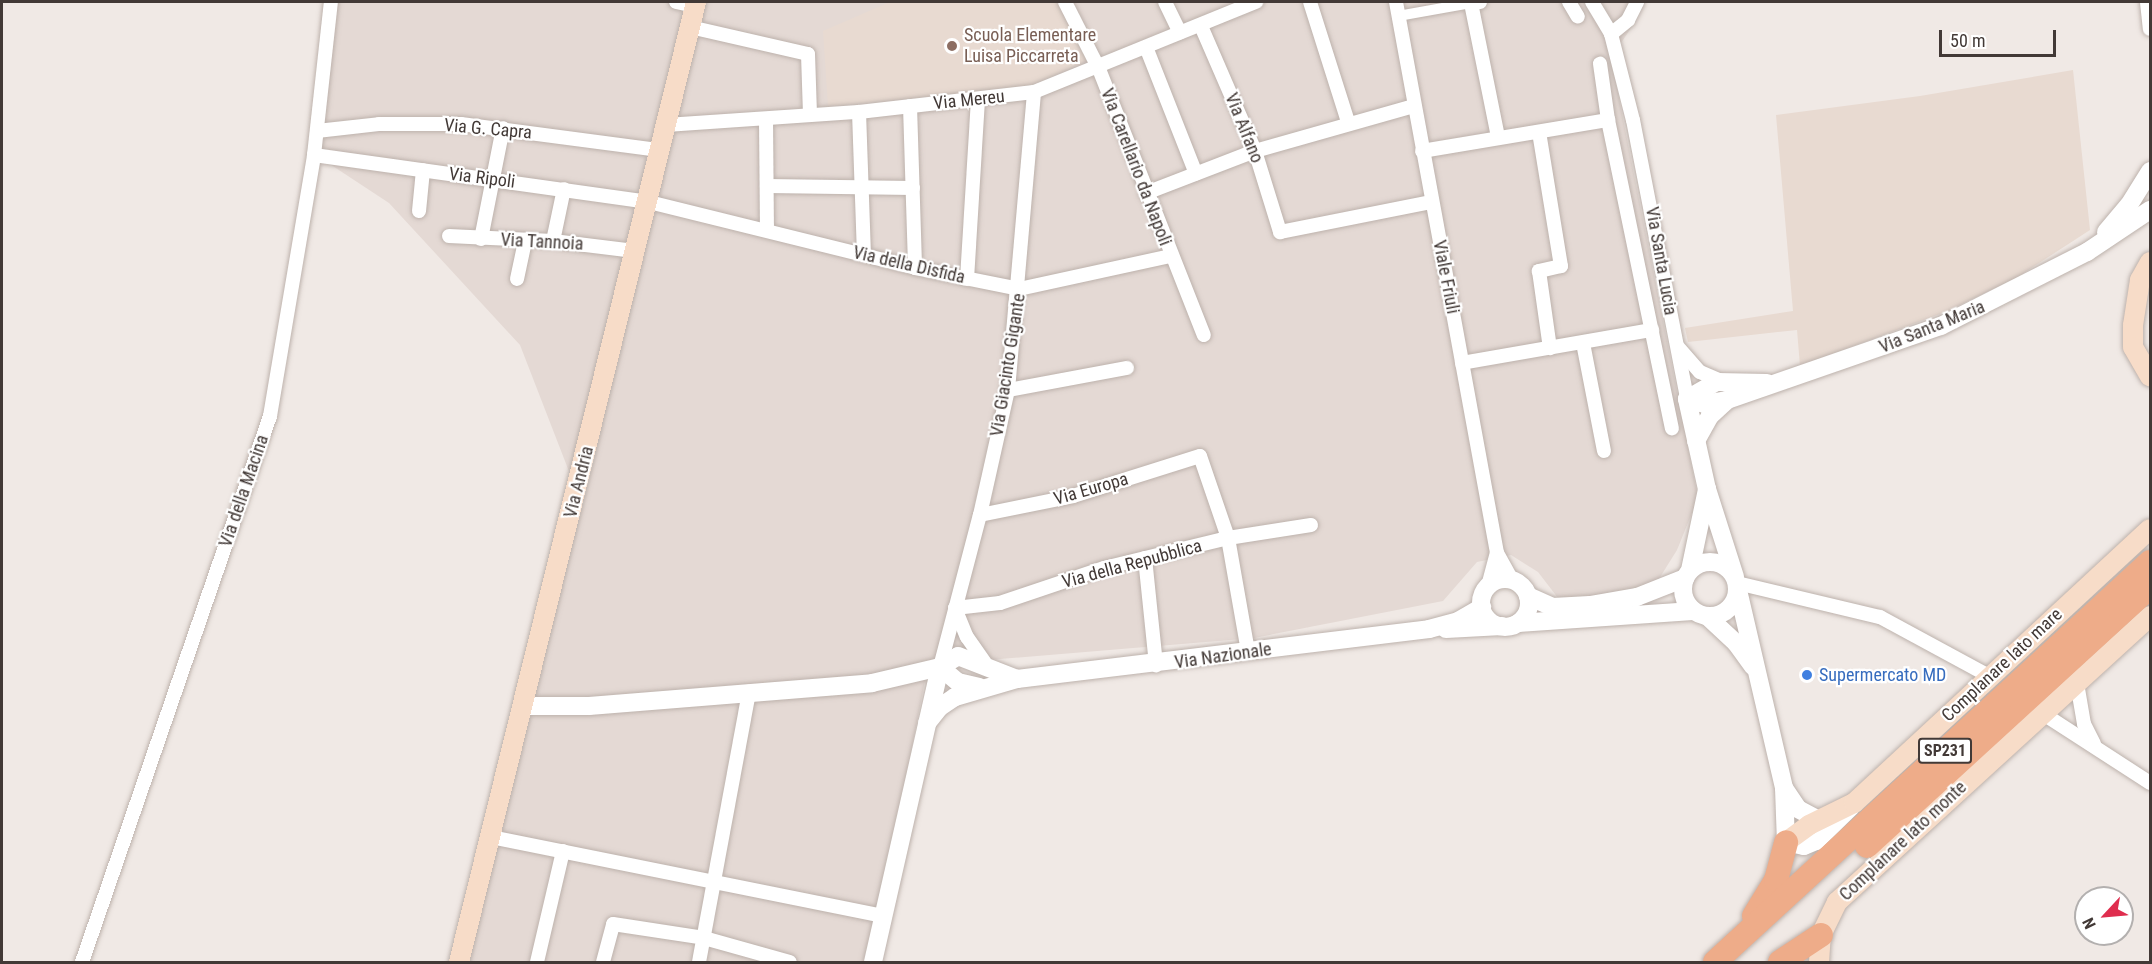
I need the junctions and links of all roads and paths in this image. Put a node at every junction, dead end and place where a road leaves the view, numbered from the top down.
1 (331, 2) edge
2 (1065, 2) edge
3 (1165, 2) edge
4 (1256, 2) edge
5 (1310, 2) edge
6 (1396, 2) edge
7 (1476, 2) edge
8 (1569, 2) edge
9 (1592, 2) edge
10 (1637, 2) edge
11 (2146, 2) edge
12 (689, 3) edge
13 (1398, 16) junction
14 (1578, 17) dead end
15 (1201, 26) junction
16 (690, 27) junction
17 (2151, 29) edge
18 (1180, 33) junction
19 (1611, 34) junction
20 (1146, 46) junction
21 (1600, 64) dead end
22 (1099, 69) junction
23 (1034, 92) junction
24 (978, 99) junction
25 (910, 106) junction
26 (1414, 106) junction
27 (859, 112) junction
28 (810, 115) junction
29 (766, 119) junction
30 (1608, 120) junction
31 (1348, 122) junction
32 (666, 125) junction
33 (503, 128) junction
34 (317, 131) junction
35 (1539, 132) junction
36 (1498, 137) junction
37 (659, 150) junction
38 (1255, 151) junction
39 (1422, 151) junction
40 (314, 155) junction
41 (423, 171) junction
42 (2151, 171) edge
43 (1196, 174) junction
44 (492, 178) junction
45 (767, 186) junction
46 (862, 188) junction
47 (913, 188) junction
48 (564, 189) junction
49 (1146, 193) junction
50 (649, 202) junction
51 (1431, 202) junction
52 (2151, 210) edge
53 (419, 211) dead end
54 (767, 229) junction
55 (448, 236) dead end
56 (481, 239) junction
57 (525, 240) junction
58 (553, 241) junction
59 (634, 251) junction
60 (2087, 252) junction
61 (864, 255) junction
62 (1170, 256) junction
63 (2151, 262) edge
64 (915, 268) junction
65 (518, 279) dead end
66 (967, 279) junction
67 (1019, 289) junction
68 (1652, 330) junction
69 (1204, 335) dead end
70 (1583, 343) junction
71 (1675, 343) junction
72 (1550, 348) junction
73 (1462, 363) junction
74 (1127, 368) dead end
75 (2151, 376) edge
76 (1724, 382) junction
77 (1769, 383) junction
78 (1008, 390) junction
79 (1687, 399) junction
80 (1727, 400) junction
81 (1672, 428) dead end
82 (1696, 441) junction
83 (1604, 451) dead end
84 (1707, 489) junction
85 (980, 515) junction
86 (1311, 525) dead end
87 (2151, 529) edge
88 (1228, 538) junction
89 (1497, 553) junction
90 (1145, 558) junction
91 (2151, 562) edge
92 (1688, 574) junction
93 (1512, 580) junction
94 (1736, 584) junction
95 (1488, 586) junction
96 (2151, 587) edge
97 (1528, 597) junction
98 (1482, 607) junction
99 (955, 608) junction
100 (1700, 613) junction
101 (2151, 616) edge
102 (1510, 625) junction
103 (1429, 629) junction
104 (1248, 652) junction
105 (1156, 664) junction
106 (939, 667) junction
107 (988, 668) junction
108 (1759, 675) junction
109 (1989, 676) junction
110 (1017, 679) junction
111 (2078, 683) junction
112 (980, 687) junction
113 (749, 692) junction
114 (525, 706) junction
115 (2042, 713) junction
116 (927, 723) junction
117 (2094, 744) junction
118 (2151, 783) edge
119 (1784, 788) junction
120 (1854, 803) junction
121 (1819, 820) junction
122 (491, 837) junction
123 (1786, 842) junction
124 (563, 850) junction
125 (716, 880) junction
126 (883, 916) junction
127 (1821, 935) junction
128 (704, 938) junction
129 (1739, 951) edge
130 (82, 963) edge
131 (459, 963) edge
132 (537, 963) edge
133 (603, 963) edge
134 (699, 963) edge
135 (790, 963) edge
136 (873, 963) edge
137 (1715, 963) edge
138 (1780, 963) edge
139 (1819, 963) edge

1 - 34 street, Via della Macina
2 - 22 street, Via Carellario da Napoli
3 - 18 street
4 - 15 street, Via Mereu
5 - 31 street
6 - 13 street, Viale Friuli
7 - 13 street
7 - 36 street
8 - 14 street
9 - 19 street, Via Santa Lucia
10 - 19 street
11 - 17 street
12 - 16 main road, Via Andria
13 - 26 street, Viale Friuli
15 - 18 street, Via Mereu
15 - 38 street, Via Alfano
16 - 28 street
16 - 32 main road, Via Andria
18 - 20 street, Via Mereu
19 - 71 street, Via Santa Lucia
20 - 22 street, Via Mereu
20 - 43 street
21 - 30 street
22 - 23 street, Via Mereu
22 - 49 street, Via Carellario da Napoli
23 - 24 street, Via Mereu
23 - 67 street, Via Giacinto Gigante
24 - 25 street, Via Mereu
24 - 66 street
25 - 27 street, Via Mereu
25 - 47 street
26 - 31 street
26 - 39 street, Viale Friuli
27 - 28 street, Via Mereu
27 - 46 street
28 - 29 street, Via Mereu
29 - 32 street, Via Mereu
29 - 45 street
30 - 35 street
30 - 68 street
31 - 38 street
32 - 37 main road, Via Andria
33 - 34 street, Via G. Capra
33 - 37 street, Via G. Capra
33 - 44 street
34 - 40 street, Via della Macina
35 - 36 street
35 - 72 street
36 - 39 street
37 - 50 main road, Via Andria
38 - 43 street
38 - 51 street, Via Alfano
39 - 51 street, Viale Friuli
40 - 41 street, Via Ripoli
40 - 130 street, Via della Macina
41 - 44 street, Via Ripoli
41 - 53 street
42 - 60 street, Via Santa Maria
43 - 49 street
44 - 48 street, Via Ripoli
44 - 56 street
45 - 46 street
45 - 54 street
46 - 47 street
46 - 61 street
47 - 64 street
48 - 50 street, Via Ripoli
48 - 58 street
49 - 62 street, Via Carellario da Napoli
50 - 54 street, Via della Disfida
50 - 59 main road, Via Andria
51 - 73 street, Viale Friuli
52 - 60 street, Via Santa Maria
54 - 61 street, Via della Disfida
55 - 56 street, Via Tannoia
56 - 57 street, Via Tannoia
57 - 58 street, Via Tannoia
57 - 65 street
58 - 59 street, Via Tannoia
59 - 114 main road, Via Andria
60 - 77 street, Via Santa Maria
61 - 64 street, Via della Disfida
62 - 67 street, Via della Disfida
62 - 69 street, Via Carellario da Napoli
63 - 75 main road
64 - 66 street, Via della Disfida
66 - 67 street, Via della Disfida
67 - 78 street, Via Giacinto Gigante
68 - 70 street
68 - 81 street
70 - 72 street
70 - 83 street
71 - 76 street, Via Santa Maria
71 - 79 street, Via Santa Lucia
72 - 73 street
73 - 89 street, Viale Friuli
74 - 78 street
76 - 77 street, Via Santa Maria
76 - 79 street, Via Santa Maria
77 - 80 street, Via Santa Maria
78 - 85 street, Via Giacinto Gigante
79 - 80 street, Via Santa Maria
79 - 82 street, Via Santa Lucia
80 - 82 street, Via Santa Maria
82 - 84 street, Via Santa Lucia
84 - 92 street, Via Santa Lucia
84 - 94 street, Via Santa Lucia
85 - 88 street, Via Europa
85 - 99 street, Via Giacinto Gigante
86 - 88 street, Via della Repubblica
87 - 109 main road, Complanare lato mare
88 - 90 street, Via della Repubblica
88 - 104 street
89 - 93 street, Viale Friuli
89 - 95 street, Viale Friuli
90 - 99 street, Via della Repubblica
90 - 105 street
91 - 129 highway, SP231
92 - 94 street
92 - 97 street
92 - 100 street
93 - 95 street
93 - 97 street
94 - 100 street
94 - 108 street, Via Santa Lucia
94 - 109 street
95 - 98 street
96 - 129 highway, SP231
97 - 102 street
98 - 102 street
98 - 103 street, Via Nazionale
99 - 106 street, Via Giacinto Gigante
99 - 107 street
100 - 102 street, Via Nazionale
100 - 108 street
101 - 111 main road, Complanare lato monte
102 - 103 street, Via Nazionale
103 - 104 street, Via Nazionale
104 - 105 street, Via Nazionale
105 - 110 street, Via Nazionale
106 - 107 street, Via Nazionale
106 - 112 street
106 - 113 street
106 - 116 street
107 - 110 street, Via Nazionale
108 - 119 street, Via Santa Lucia
109 - 120 main road, Complanare lato mare
110 - 112 street, Via Nazionale
111 - 115 main road, Complanare lato monte
111 - 117 street
112 - 116 street, Via Nazionale
113 - 114 street
113 - 125 street
114 - 122 main road, Via Andria
115 - 117 street
115 - 127 main road, Complanare lato monte
116 - 126 street
117 - 118 street
119 - 121 street
119 - 123 street, Via Santa Lucia
120 - 121 main road, Complanare lato mare
120 - 123 street, Complanare lato mare
121 - 123 main road, Complanare lato mare
122 - 124 street
122 - 131 main road, Via Andria
123 - 129 highway
124 - 125 street
124 - 132 street
125 - 126 street
125 - 128 street
126 - 136 street
127 - 138 highway
127 - 139 main road, Complanare lato monte
128 - 133 street
128 - 134 street
128 - 135 street
129 - 137 highway, SP231

